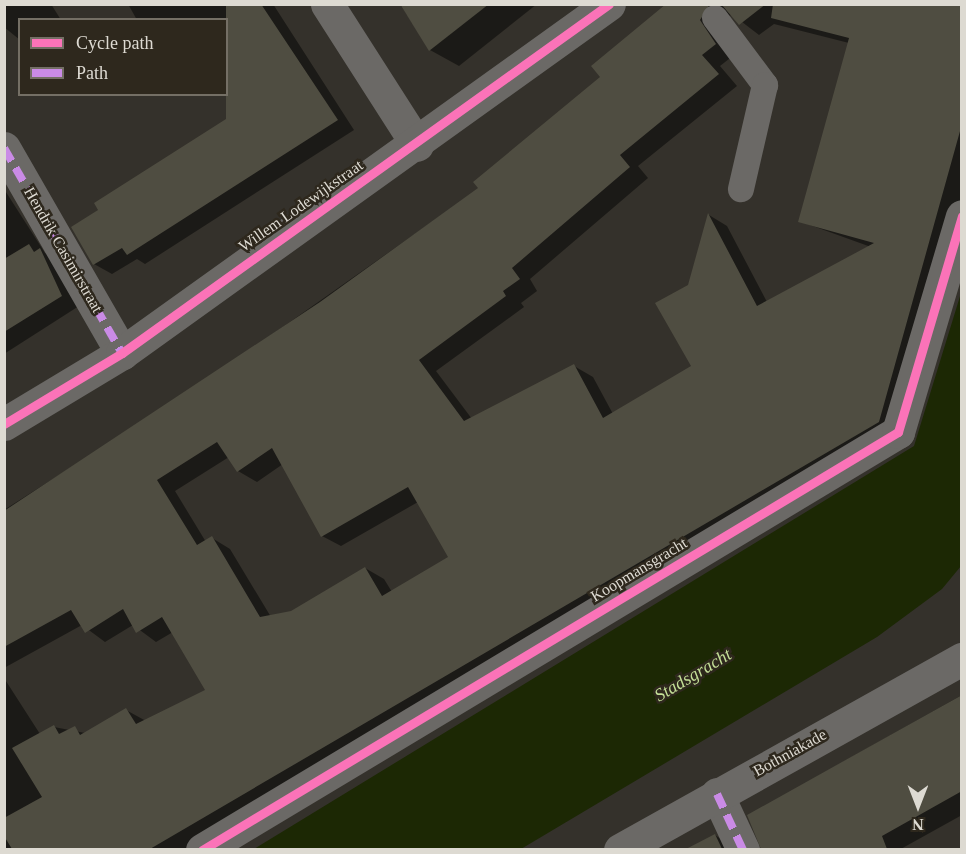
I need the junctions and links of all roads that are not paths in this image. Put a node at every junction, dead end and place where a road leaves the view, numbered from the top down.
1 (327, 4) edge
2 (609, 4) edge
3 (715, 18) dead end
4 (417, 144) junction
5 (4, 147) edge
6 (741, 189) dead end
7 (962, 216) edge
8 (122, 353) junction
9 (4, 424) edge
10 (962, 659) edge
11 (717, 794) junction
12 (202, 849) edge
13 (620, 849) edge
14 (742, 849) edge

1 - 4 street
2 - 4 street, Willem Lodewijkstraat
3 - 6 lane
4 - 8 street, Willem Lodewijkstraat
5 - 8 street, Hendrik Casimirstraat
7 - 12 street, Koopmansgracht
8 - 9 street, Willem Lodewijkstraat
10 - 11 street, Bothniakade
11 - 13 street, Bothniakade
11 - 14 street

